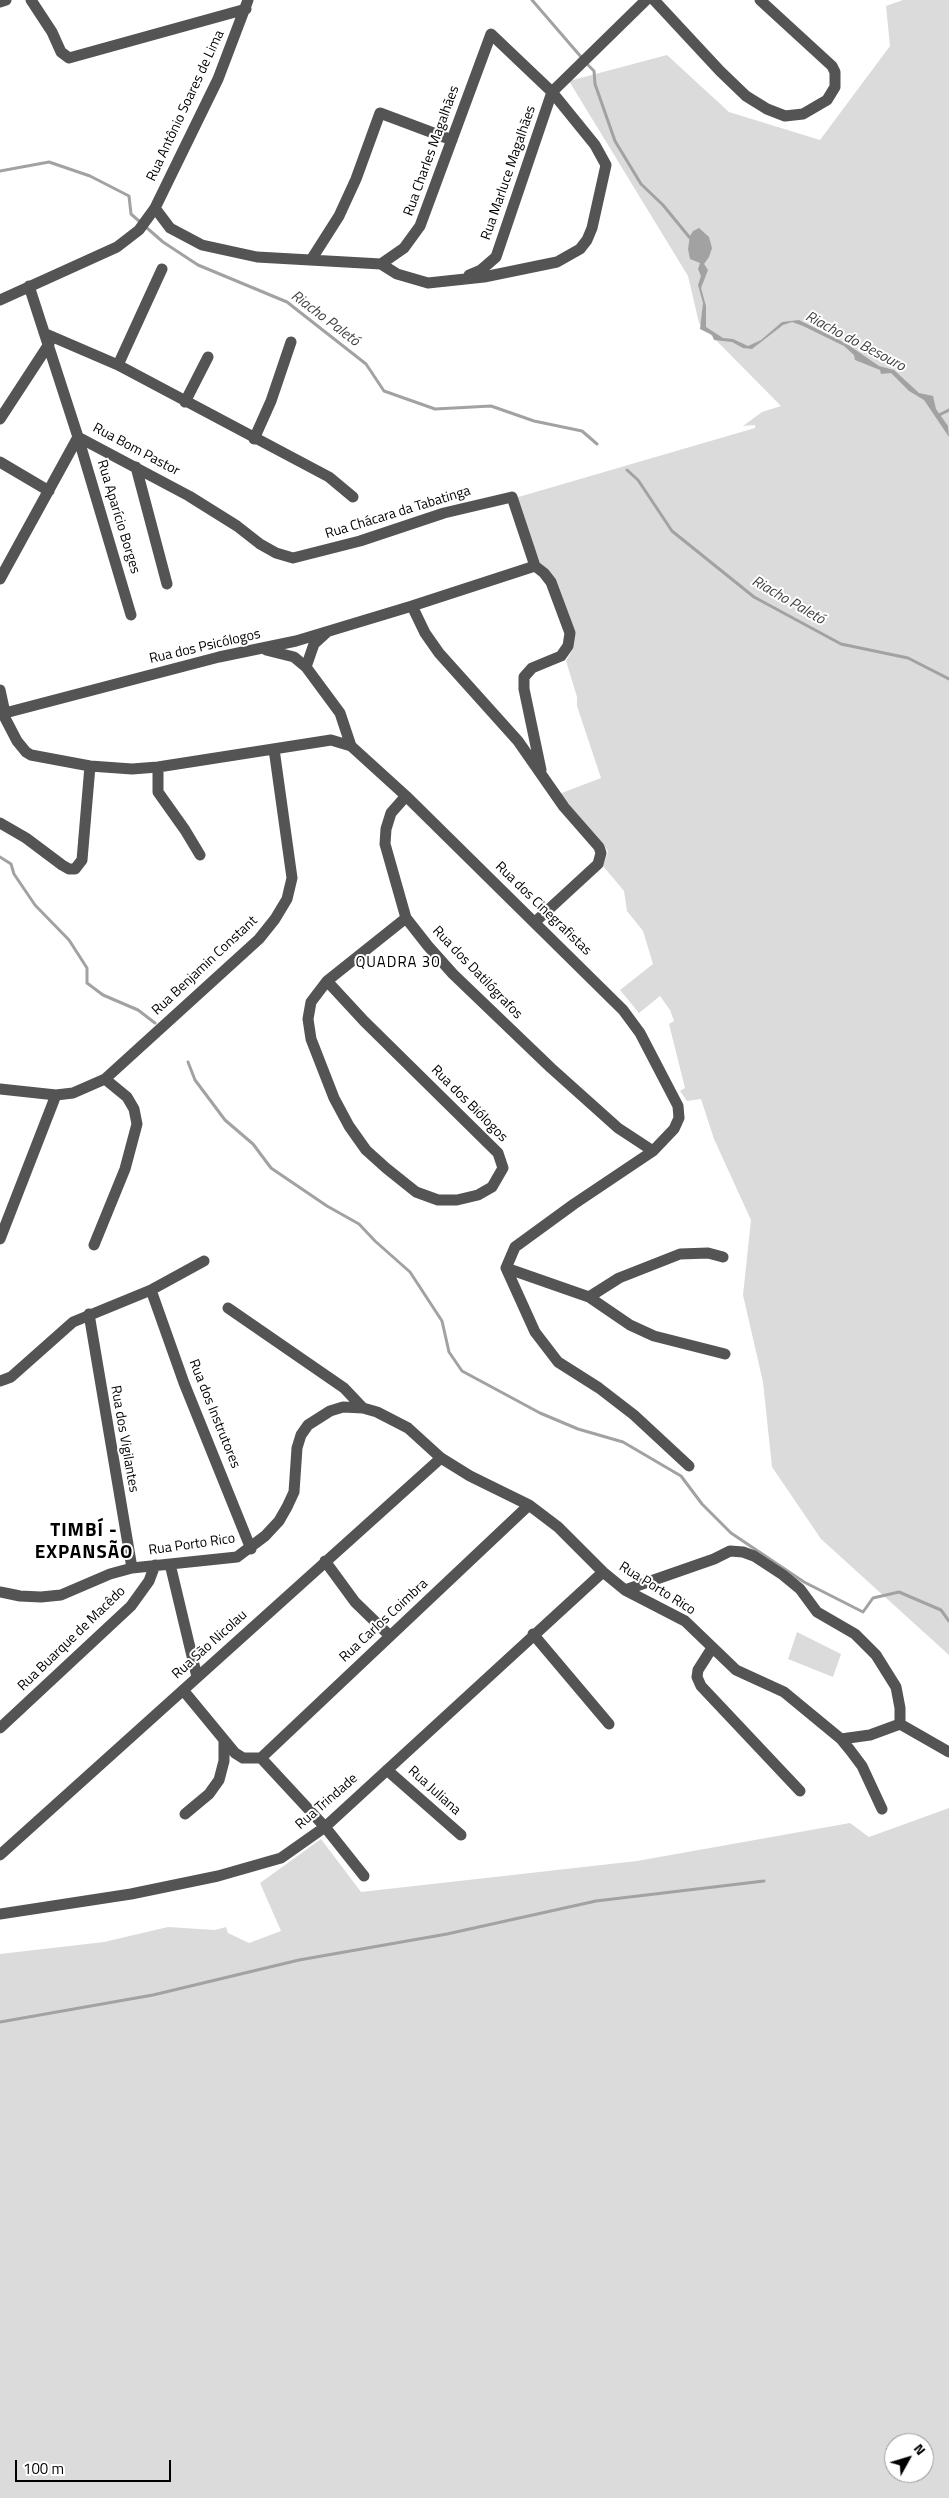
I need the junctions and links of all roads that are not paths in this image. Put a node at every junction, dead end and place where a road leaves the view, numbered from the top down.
1 (6, 0) edge
2 (31, 0) edge
3 (646, 0) edge
4 (654, 0) edge
5 (760, 0) edge
6 (0, 2) edge
7 (247, 5) edge
8 (552, 92) junction
9 (452, 140) junction
10 (154, 208) junction
11 (311, 260) junction
12 (381, 264) junction
13 (162, 269) dead end
14 (458, 280) junction
15 (29, 286) junction
16 (0, 300) edge
17 (47, 339) junction
18 (291, 342) dead end
19 (208, 358) dead end
20 (118, 365) junction
21 (185, 402) junction
22 (0, 420) edge
23 (78, 437) junction
24 (254, 439) junction
25 (0, 462) edge
26 (136, 467) junction
27 (49, 491) junction
28 (354, 497) dead end
29 (293, 558) joint
30 (535, 566) junction
31 (0, 579) edge
32 (167, 584) dead end
33 (412, 606) junction
34 (131, 615) dead end
35 (327, 632) junction
36 (262, 649) junction
37 (306, 667) junction
38 (0, 690) edge
39 (3, 714) edge
40 (352, 746) junction
41 (274, 749) junction
42 (90, 766) junction
43 (158, 767) junction
44 (542, 774) junction
45 (406, 796) junction
46 (0, 823) edge
47 (200, 855) dead end
48 (406, 918) junction
49 (535, 922) junction
50 (327, 981) junction
51 (105, 1079) junction
52 (0, 1089) edge
53 (56, 1096) junction
54 (653, 1151) junction
55 (0, 1239) edge
56 (94, 1245) dead end
57 (723, 1257) dead end
58 (204, 1261) dead end
59 (506, 1268) junction
60 (151, 1290) junction
61 (589, 1298) junction
62 (228, 1308) dead end
63 (89, 1314) junction
64 (725, 1354) dead end
65 (0, 1380) edge
66 (363, 1408) junction
67 (441, 1458) junction
68 (689, 1466) dead end
69 (529, 1505) junction
70 (251, 1549) junction
71 (325, 1561) junction
72 (170, 1564) junction
73 (155, 1565) junction
74 (132, 1568) junction
75 (603, 1572) junction
76 (625, 1590) junction
77 (0, 1592) edge
78 (532, 1634) junction
79 (390, 1636) junction
80 (712, 1648) junction
81 (197, 1677) junction
82 (184, 1690) junction
83 (609, 1724) dead end
84 (900, 1724) junction
85 (0, 1728) edge
86 (841, 1739) junction
87 (224, 1741) junction
88 (949, 1752) edge
89 (260, 1758) junction
90 (387, 1770) junction
91 (800, 1791) dead end
92 (882, 1809) dead end
93 (185, 1814) dead end
94 (325, 1827) junction
95 (461, 1835) dead end
96 (0, 1855) edge
97 (364, 1876) dead end
98 (0, 1914) edge

1 - 6 street
2 - 7 street
3 - 8 street, Rua Marluce Magalhães
4 - 5 street
7 - 10 street, Rua Antônio Soares de Lima
8 - 9 street, Rua Charles Magalhães
8 - 14 street, Rua Marluce Magalhães
8 - 14 street
9 - 11 street
9 - 12 street, Rua Charles Magalhães
10 - 11 street
10 - 15 street, Rua Antônio Soares de Lima
11 - 12 street
12 - 14 street
13 - 20 street
15 - 16 street, Rua Antônio Soares de Lima
15 - 17 street, Rua Aparício Borges
17 - 20 street
17 - 22 street
17 - 23 street, Rua Aparício Borges
18 - 24 street
19 - 21 street
20 - 21 street
21 - 24 street
23 - 26 street, Rua Bom Pastor
23 - 27 street, Rua Bom Pastor
23 - 34 street, Rua Aparício Borges
24 - 28 street
25 - 27 street
26 - 29 street, Rua Bom Pastor
26 - 32 street
27 - 31 street, Rua Bom Pastor
29 - 30 street, Rua Chácara da Tabatinga
30 - 33 street, Rua dos Psicólogos
30 - 44 street
33 - 35 street, Rua dos Psicólogos
33 - 44 street
35 - 36 street, Rua dos Psicólogos
35 - 37 street
36 - 37 street
36 - 39 street, Rua dos Psicólogos
37 - 40 street, Rua dos Cinegrafistas
38 - 39 street, Rua dos Cinegrafistas
39 - 42 street, Rua dos Cinegrafistas
40 - 41 street, Rua dos Cinegrafistas
40 - 45 street, Rua dos Cinegrafistas
41 - 43 street, Rua dos Cinegrafistas
41 - 51 street, Rua Benjamin Constant
42 - 43 street, Rua dos Cinegrafistas
42 - 46 street
43 - 47 street
44 - 49 street
45 - 48 street, Rua dos Datilógrafos
45 - 49 street, Rua dos Cinegrafistas
48 - 50 street, Rua dos Biólogos
48 - 54 street, Rua dos Datilógrafos
49 - 54 street, Rua dos Cinegrafistas
50 - 50 street, Rua dos Biólogos
51 - 53 street, Rua Benjamin Constant
51 - 56 street
52 - 53 street, Rua Benjamin Constant
53 - 55 street
54 - 59 street
57 - 61 street
58 - 60 street
59 - 61 street
59 - 68 street
60 - 63 street
60 - 70 street, Rua dos Instrutores
61 - 64 street
62 - 66 street, Rua Porto Rico
63 - 65 street
63 - 74 street, Rua dos Vigilantes
66 - 67 street, Rua Porto Rico
66 - 70 street, Rua Porto Rico
67 - 69 street, Rua Porto Rico
67 - 71 street, Rua São Nicolau
69 - 75 street, Rua Porto Rico
69 - 79 street, Rua Carlos Coimbra
70 - 72 street, Rua Porto Rico
71 - 79 street
71 - 81 street, Rua São Nicolau
72 - 73 street, Rua Porto Rico
72 - 81 street
73 - 74 street, Rua Porto Rico
73 - 85 street, Rua Buarque de Macêdo
74 - 77 street, Rua Porto Rico
75 - 76 street, Rua Porto Rico
75 - 78 street, Rua Trindade
76 - 80 street, Rua Porto Rico
76 - 84 street
78 - 83 street
78 - 90 street, Rua Trindade
79 - 89 street, Rua Carlos Coimbra
80 - 86 street, Rua Porto Rico
80 - 91 street
81 - 82 street, Rua São Nicolau
82 - 87 street
82 - 96 street, Rua São Nicolau
84 - 86 street
84 - 88 street
86 - 92 street, Rua Porto Rico
87 - 89 street
87 - 93 street
89 - 94 street
90 - 94 street, Rua Trindade
90 - 95 street, Rua Juliana
94 - 97 street
94 - 98 street, Rua Trindade

